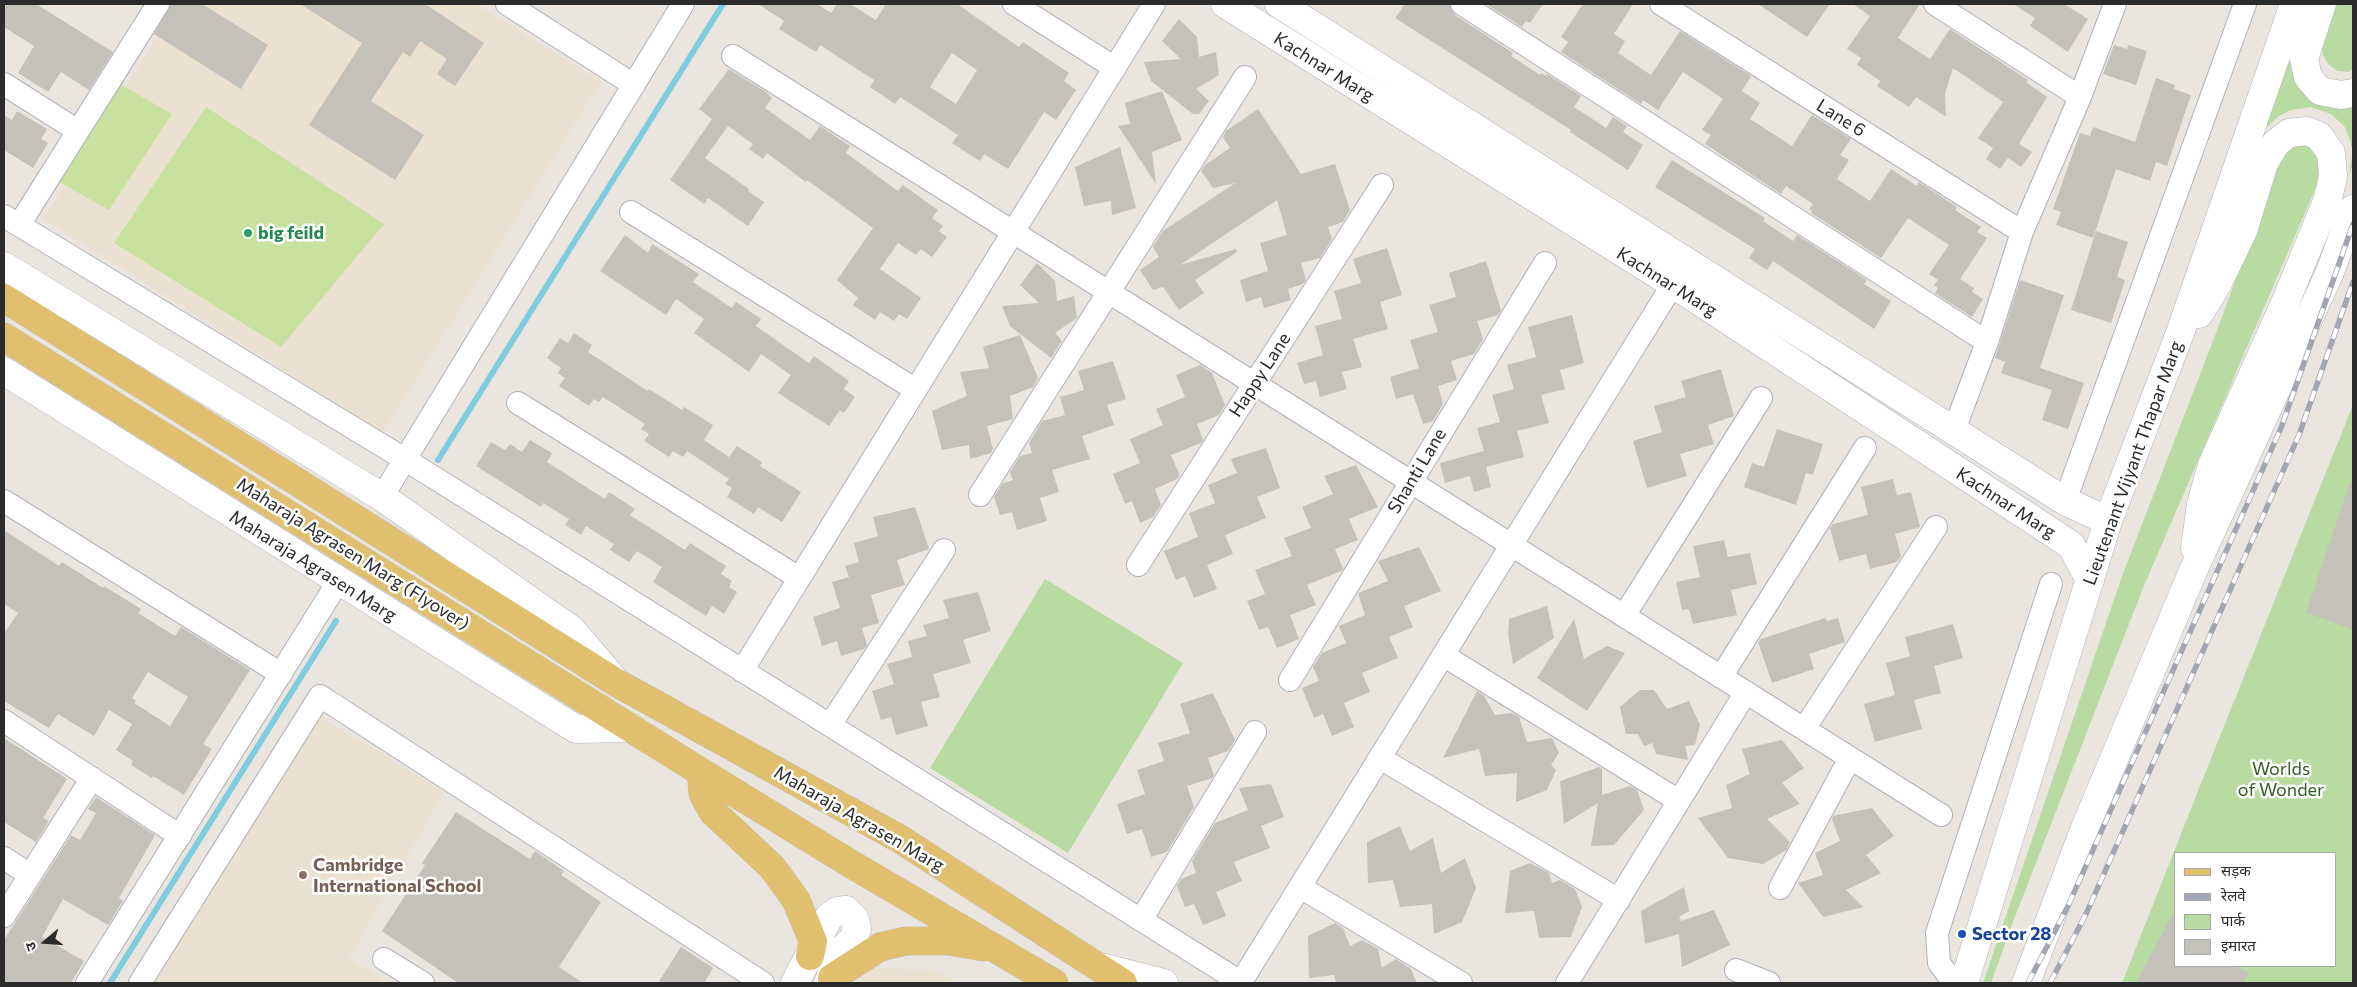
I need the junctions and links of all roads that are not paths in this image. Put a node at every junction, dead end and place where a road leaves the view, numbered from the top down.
1 (158, 4) edge
2 (507, 4) edge
3 (683, 4) edge
4 (1014, 4) edge
5 (1154, 4) edge
6 (1225, 4) edge
7 (1462, 4) edge
8 (1661, 4) edge
9 (1935, 4) edge
10 (2115, 4) edge
11 (2245, 4) edge
12 (2294, 4) edge
13 (2322, 4) edge
14 (1287, 6) edge
15 (1272, 34) junction
16 (733, 56) dead end
17 (1115, 68) junction
18 (1245, 77) dead end
19 (4, 84) edge
20 (634, 85) junction
21 (2353, 93) edge
22 (2080, 97) junction
23 (78, 131) junction
24 (1382, 185) dead end
25 (2353, 209) edge
26 (631, 212) dead end
27 (12, 220) edge
28 (1013, 232) junction
29 (2022, 232) junction
30 (1687, 262) junction
31 (1545, 263) dead end
32 (4, 266) edge
33 (1673, 284) junction
34 (1108, 292) junction
35 (4, 298) edge
36 (2180, 333) junction
37 (4, 338) edge
38 (1987, 342) junction
39 (4, 371) edge
40 (1254, 384) junction
41 (916, 390) junction
42 (1761, 398) dead end
43 (518, 403) dead end
44 (1954, 430) junction
45 (1865, 448) dead end
46 (406, 460) junction
47 (1411, 482) junction
48 (980, 495) dead end
49 (382, 497) junction
50 (4, 501) edge
51 (2065, 501) junction
52 (2108, 521) junction
53 (1936, 527) dead end
54 (1512, 545) junction
55 (944, 550) dead end
56 (1138, 565) dead end
57 (2193, 571) junction
58 (799, 578) junction
59 (2090, 580) junction
60 (338, 582) junction
61 (2051, 584) dead end
62 (1624, 616) junction
63 (1443, 655) junction
64 (742, 671) junction
65 (281, 674) junction
66 (1721, 677) junction
67 (1290, 680) dead end
68 (617, 683) junction
69 (1746, 692) junction
70 (4, 721) edge
71 (830, 725) junction
72 (632, 728) junction
73 (1804, 729) junction
74 (1255, 732) dead end
75 (1380, 758) junction
76 (1850, 758) junction
77 (701, 772) junction
78 (92, 778) junction
79 (1679, 801) junction
80 (1941, 815) dead end
81 (180, 836) junction
82 (4, 858) edge
83 (30, 875) junction
84 (1300, 887) junction
85 (1780, 888) dead end
86 (1619, 900) junction
87 (4, 916) edge
88 (1140, 920) junction
89 (1004, 952) junction
90 (810, 956) junction
91 (384, 960) dead end
92 (1096, 965) junction
93 (1736, 970) dead end
94 (830, 981) edge
95 (87, 983) edge
96 (140, 983) edge
97 (423, 983) edge
98 (763, 983) edge
99 (794, 983) edge
100 (1038, 983) edge
101 (1054, 983) edge
102 (1123, 983) edge
103 (1164, 983) edge
104 (1242, 983) edge
105 (1461, 983) edge
106 (1567, 983) edge
107 (1769, 983) edge
108 (1954, 983) edge
109 (1964, 983) edge
110 (2026, 983) edge

1 - 23 street
2 - 20 street
3 - 20 street
4 - 17 street
5 - 17 street
6 - 15 main road, Kachnar Marg
7 - 38 street
8 - 29 street, Lane 6
9 - 22 street
10 - 22 street
11 - 51 street
12 - 36 main road, Lieutenant Vijyant Thapar Marg
13 - 21 main road
14 - 15 main road
14 - 30 main road, Kachnar Marg
15 - 33 main road, Kachnar Marg
16 - 28 street
17 - 28 street
18 - 34 street
19 - 23 street
20 - 46 street
22 - 29 street
23 - 27 street
24 - 40 street, Happy Lane
25 - 57 main road
26 - 41 street
27 - 46 street
28 - 34 street
28 - 41 street
29 - 38 street
30 - 33 street
30 - 44 main road, Kachnar Marg
31 - 47 street, Shanti Lane
32 - 49 main road
33 - 54 street
33 - 59 main road, Kachnar Marg
34 - 40 street
34 - 48 street
35 - 68 main road, Maharaja Agrasen Marg (Flyover)
36 - 52 main road, Lieutenant Vijyant Thapar Marg
36 - 57 main road
37 - 72 main road, Maharaja Agrasen Marg (Flyover)
38 - 44 street
39 - 60 main road, Maharaja Agrasen Marg
40 - 47 street
40 - 56 street, Happy Lane
41 - 58 street
42 - 62 street
43 - 58 street
44 - 51 main road, Kachnar Marg
45 - 66 street
46 - 49 street
46 - 64 street
47 - 54 street
47 - 67 street, Shanti Lane
49 - 68 main road
50 - 65 street
51 - 52 main road, Kachnar Marg
52 - 59 main road, Lieutenant Vijyant Thapar Marg
53 - 73 street
54 - 62 street
54 - 63 street
55 - 71 street
57 - 110 main road
58 - 64 street
59 - 109 main road, Lieutenant Vijyant Thapar Marg
60 - 65 street
60 - 72 main road, Maharaja Agrasen Marg
61 - 108 street
62 - 66 street
63 - 75 street
63 - 79 street
64 - 71 street
65 - 81 street
66 - 69 street
68 - 92 main road, Maharaja Agrasen Marg
69 - 73 street
69 - 79 street
70 - 78 street
71 - 88 street
72 - 77 main road, Maharaja Agrasen Marg (Flyover)
73 - 76 street
74 - 88 street
75 - 84 street
75 - 86 street
76 - 80 street
76 - 85 street
77 - 89 main road
77 - 90 main road
78 - 81 street
78 - 83 street
79 - 86 street
81 - 95 street
82 - 83 street
83 - 87 street
84 - 104 street
84 - 105 street
86 - 106 street
88 - 104 street
89 - 94 main road
89 - 100 main road
89 - 101 main road
90 - 94 main road
90 - 99 main road
91 - 97 street
92 - 102 main road, Maharaja Agrasen Marg
92 - 103 main road
93 - 107 street
96 - 98 street

